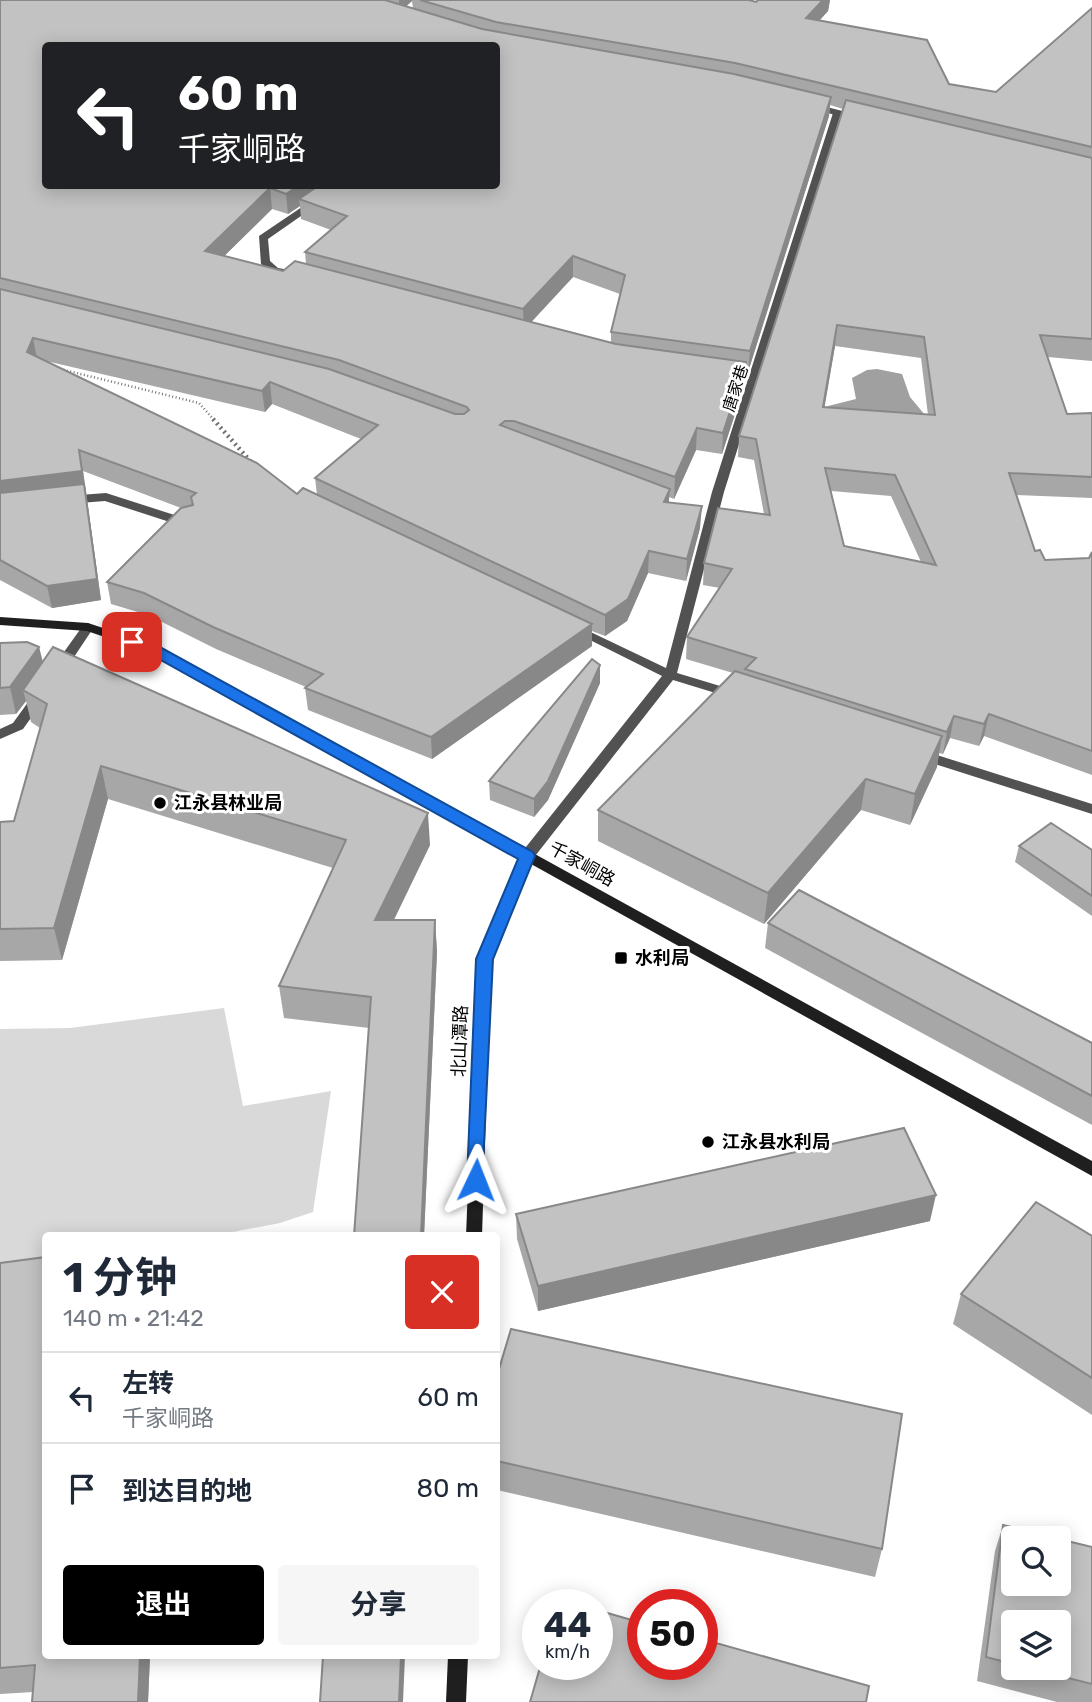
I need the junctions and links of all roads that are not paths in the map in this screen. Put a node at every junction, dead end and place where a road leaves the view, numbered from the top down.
1 (800, 104) edge
2 (838, 113) junction
3 (864, 119) edge
4 (335, 189) edge
5 (307, 276) edge
6 (740, 377) edge
7 (754, 379) junction
8 (52, 502) edge
9 (699, 514) edge
10 (711, 519) junction
11 (189, 524) edge
12 (0, 621) edge
13 (557, 621) edge
14 (88, 627) junction
15 (670, 675) junction
16 (749, 700) edge
17 (0, 734) edge
18 (907, 750) edge
19 (1092, 809) edge
20 (527, 856) junction
21 (1092, 1169) edge
22 (474, 1232) edge
23 (457, 1659) edge
24 (456, 1702) edge

1 - 2 street
2 - 3 street
2 - 7 street, 唐家巷
4 - 5 street
6 - 7 street
7 - 10 street, 唐家巷
8 - 11 street
9 - 10 street
10 - 15 street, 唐家巷
12 - 14 main road, 千家峒路
13 - 15 street
14 - 17 street
14 - 20 main road, 千家峒路
15 - 16 street
15 - 20 street
18 - 19 street
20 - 21 main road, 千家峒路
20 - 22 main road, 北山潭路
23 - 24 main road

